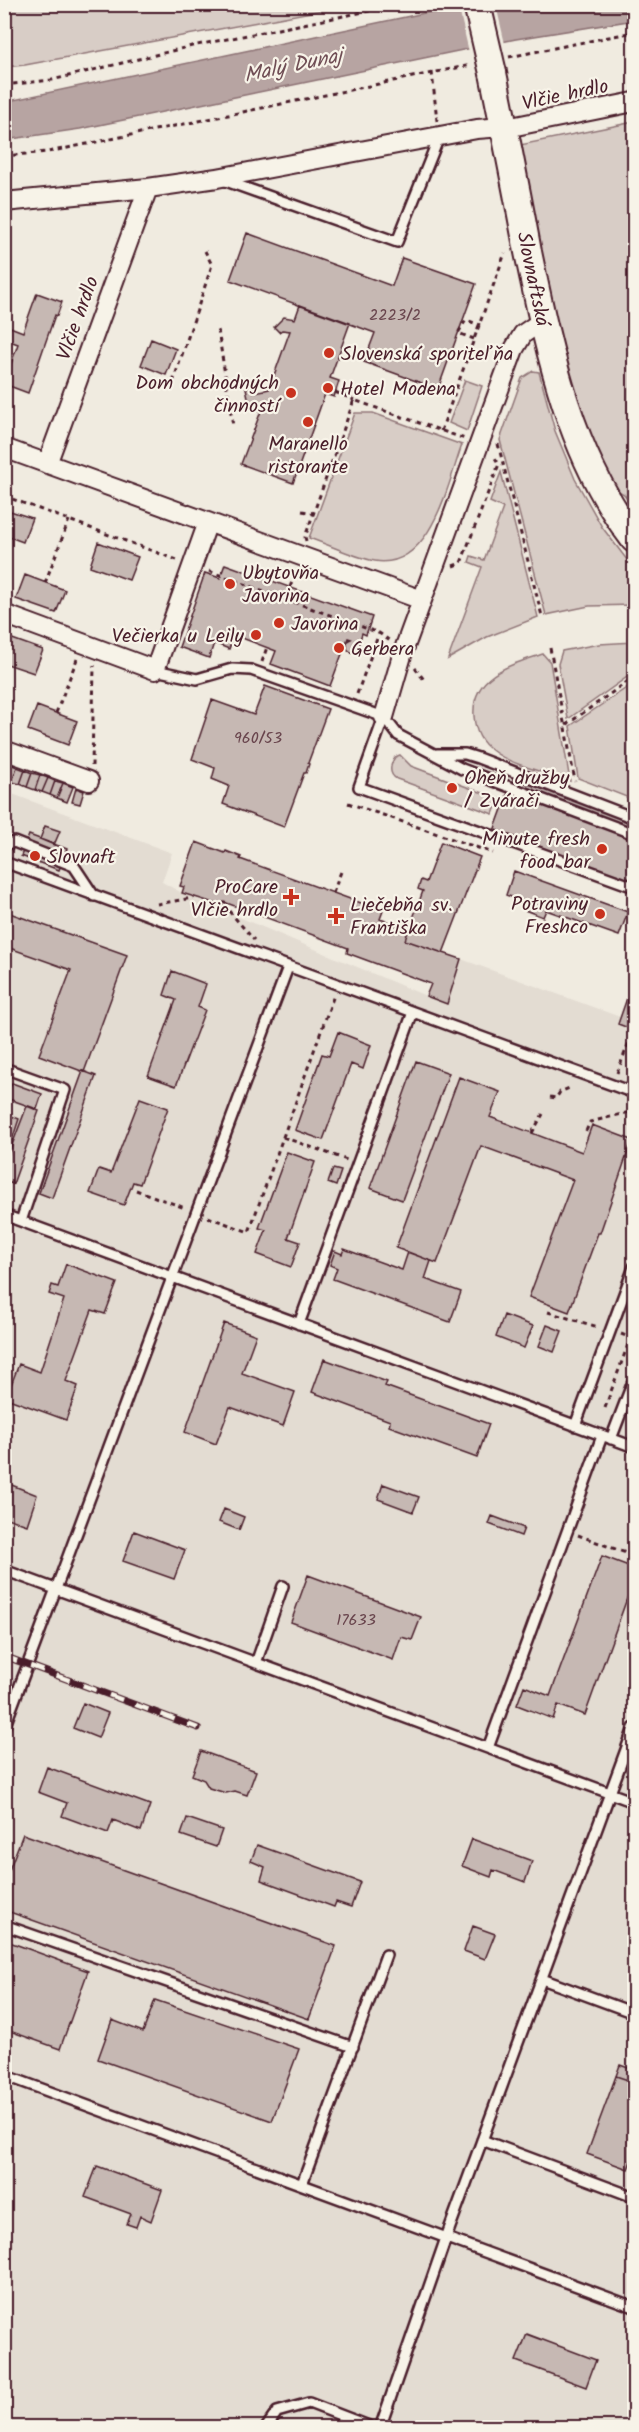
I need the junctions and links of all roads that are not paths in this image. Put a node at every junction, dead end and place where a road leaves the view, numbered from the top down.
1 (477, 4) edge
2 (634, 102) edge
3 (504, 127) junction
4 (438, 131) junction
5 (218, 178) junction
6 (148, 188) junction
7 (4, 202) edge
8 (542, 321) junction
9 (4, 448) edge
10 (47, 464) junction
11 (208, 522) junction
12 (634, 539) edge
13 (422, 600) junction
14 (4, 614) edge
15 (155, 670) junction
16 (384, 717) junction
17 (4, 750) edge
18 (432, 754) junction
19 (89, 781) road end
20 (634, 818) edge
21 (634, 834) edge
22 (4, 845) edge
23 (4, 862) edge
24 (634, 887) edge
25 (94, 896) junction
26 (288, 967) junction
27 (413, 1012) junction
28 (4, 1068) edge
29 (634, 1094) edge
30 (4, 1215) edge
31 (21, 1221) junction
32 (634, 1267) edge
33 (171, 1276) junction
34 (299, 1324) junction
35 (634, 1379) edge
36 (575, 1426) junction
37 (602, 1436) junction
38 (612, 1439) junction
39 (634, 1447) edge
40 (4, 1570) edge
41 (284, 1586) dead end
42 (55, 1589) junction
43 (256, 1663) junction
44 (4, 1728) edge
45 (634, 1728) edge
46 (488, 1748) junction
47 (610, 1793) junction
48 (634, 1802) edge
49 (4, 1925) edge
50 (386, 1955) dead end
51 (542, 1979) junction
52 (634, 2013) edge
53 (353, 2047) junction
54 (4, 2074) edge
55 (482, 2140) junction
56 (302, 2184) junction
57 (634, 2197) edge
58 (446, 2238) junction
59 (634, 2307) edge
60 (266, 2427) edge
61 (374, 2427) edge
62 (380, 2427) edge

1 - 3 main road, Slovnaftská, bridge
2 - 3 street, Vlčie hrdlo
3 - 4 street, Vlčie hrdlo
3 - 8 main road, Slovnaftská
4 - 5 street, Vlčie hrdlo
4 - 5 lane
5 - 6 street, Vlčie hrdlo
6 - 7 street, Vlčie hrdlo
6 - 10 street, Vlčie hrdlo
8 - 12 main road, Slovnaftská
8 - 13 street
9 - 10 street
10 - 11 street
11 - 13 street
11 - 15 street
13 - 16 street
14 - 15 street
15 - 16 lane
16 - 18 lane
16 - 24 lane
17 - 19 street
18 - 20 lane
18 - 21 lane
22 - 25 lane
23 - 25 lane
25 - 26 lane
26 - 27 lane
26 - 33 lane
27 - 29 lane
27 - 34 lane
28 - 31 lane
30 - 31 lane
31 - 33 lane
32 - 36 lane
33 - 34 lane
33 - 42 lane
34 - 36 lane
35 - 38 lane
36 - 37 lane
37 - 38 lane
37 - 46 lane
38 - 39 lane
40 - 42 lane
41 - 43 lane
42 - 43 lane
42 - 44 lane
43 - 46 lane
45 - 47 lane
46 - 47 lane
47 - 48 lane
47 - 51 lane
49 - 53 lane
50 - 53 lane
51 - 52 lane
51 - 55 lane
53 - 56 lane
54 - 56 lane
55 - 57 lane
55 - 58 lane
56 - 58 lane
58 - 59 lane
58 - 62 lane
60 - 61 lane

